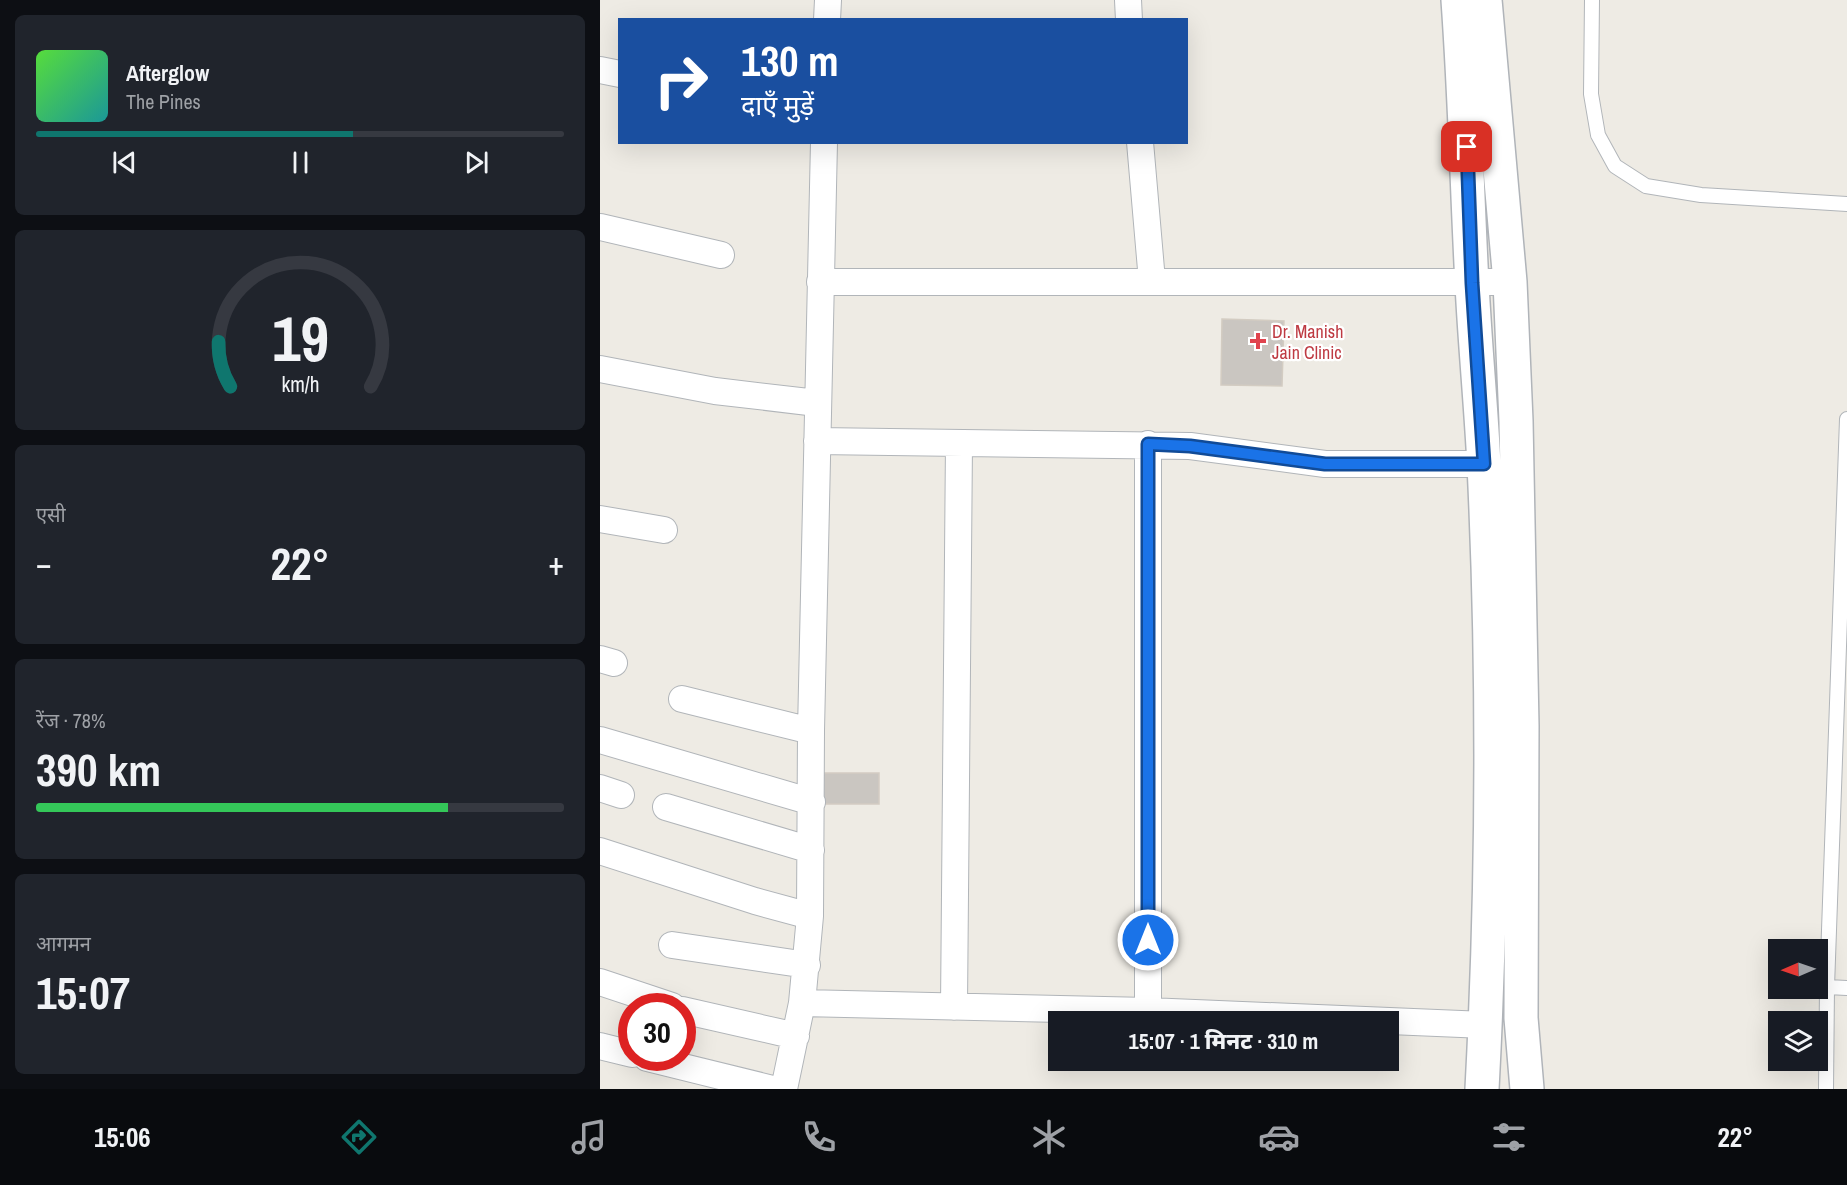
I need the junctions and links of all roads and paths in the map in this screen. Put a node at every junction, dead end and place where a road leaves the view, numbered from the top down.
1 (828, 0) edge
2 (1128, 0) edge
3 (1458, 0) edge
4 (1485, 0) edge
5 (1592, 0) edge
6 (827, 18) edge
7 (1130, 18) edge
8 (600, 70) edge
9 (618, 74) edge
10 (824, 144) edge
11 (1140, 144) edge
12 (1847, 204) edge
13 (602, 235) edge
14 (721, 255) dead end
15 (1152, 280) junction
16 (820, 282) junction
17 (1510, 282) junction
18 (1472, 283) junction
19 (600, 369) edge
20 (817, 403) junction
21 (1847, 419) edge
22 (817, 441) junction
23 (958, 443) junction
24 (1148, 444) junction
25 (1484, 464) junction
26 (600, 519) edge
27 (664, 530) dead end
28 (682, 699) dead end
29 (811, 731) junction
30 (600, 740) edge
31 (1523, 789) junction
32 (1489, 790) junction
33 (812, 802) junction
34 (666, 807) dead end
35 (1841, 826) edge
36 (811, 850) junction
37 (600, 851) edge
38 (810, 916) junction
39 (672, 945) dead end
40 (807, 965) junction
41 (1828, 976) edge
42 (600, 982) edge
43 (1828, 987) edge
44 (1847, 988) edge
45 (633, 993) edge
46 (1827, 999) edge
47 (802, 1002) junction
48 (954, 1007) junction
49 (1148, 1011) joint
50 (696, 1013) edge
51 (1399, 1021) edge
52 (1485, 1025) junction
53 (796, 1036) junction
54 (600, 1046) edge
55 (618, 1050) edge
56 (696, 1070) edge
57 (773, 1089) edge
58 (784, 1089) edge
59 (1482, 1089) edge
60 (1527, 1089) edge
61 (1826, 1089) edge

1 - 6 street
2 - 7 street
3 - 18 main road
4 - 17 main road
5 - 12 lane
8 - 9 street
10 - 16 street
11 - 15 street
13 - 14 street
15 - 16 street
15 - 18 street
16 - 20 street
17 - 18 street
17 - 31 main road
18 - 25 main road
19 - 20 street
20 - 22 street
21 - 35 lane
22 - 23 street
22 - 29 street
23 - 24 street
23 - 48 street
24 - 25 street
24 - 49 street
25 - 32 main road
26 - 27 street
28 - 29 street
29 - 33 street
30 - 33 street
31 - 32 main road
31 - 60 main road
32 - 52 main road
33 - 36 street
34 - 36 street
35 - 41 lane
36 - 38 street
37 - 38 street
38 - 40 street
39 - 40 street
40 - 47 street
42 - 45 street
43 - 44 lane
46 - 61 lane
47 - 48 street
47 - 53 street
48 - 49 street
50 - 53 street
51 - 52 street
52 - 59 main road
53 - 58 street
54 - 55 street
56 - 57 street

